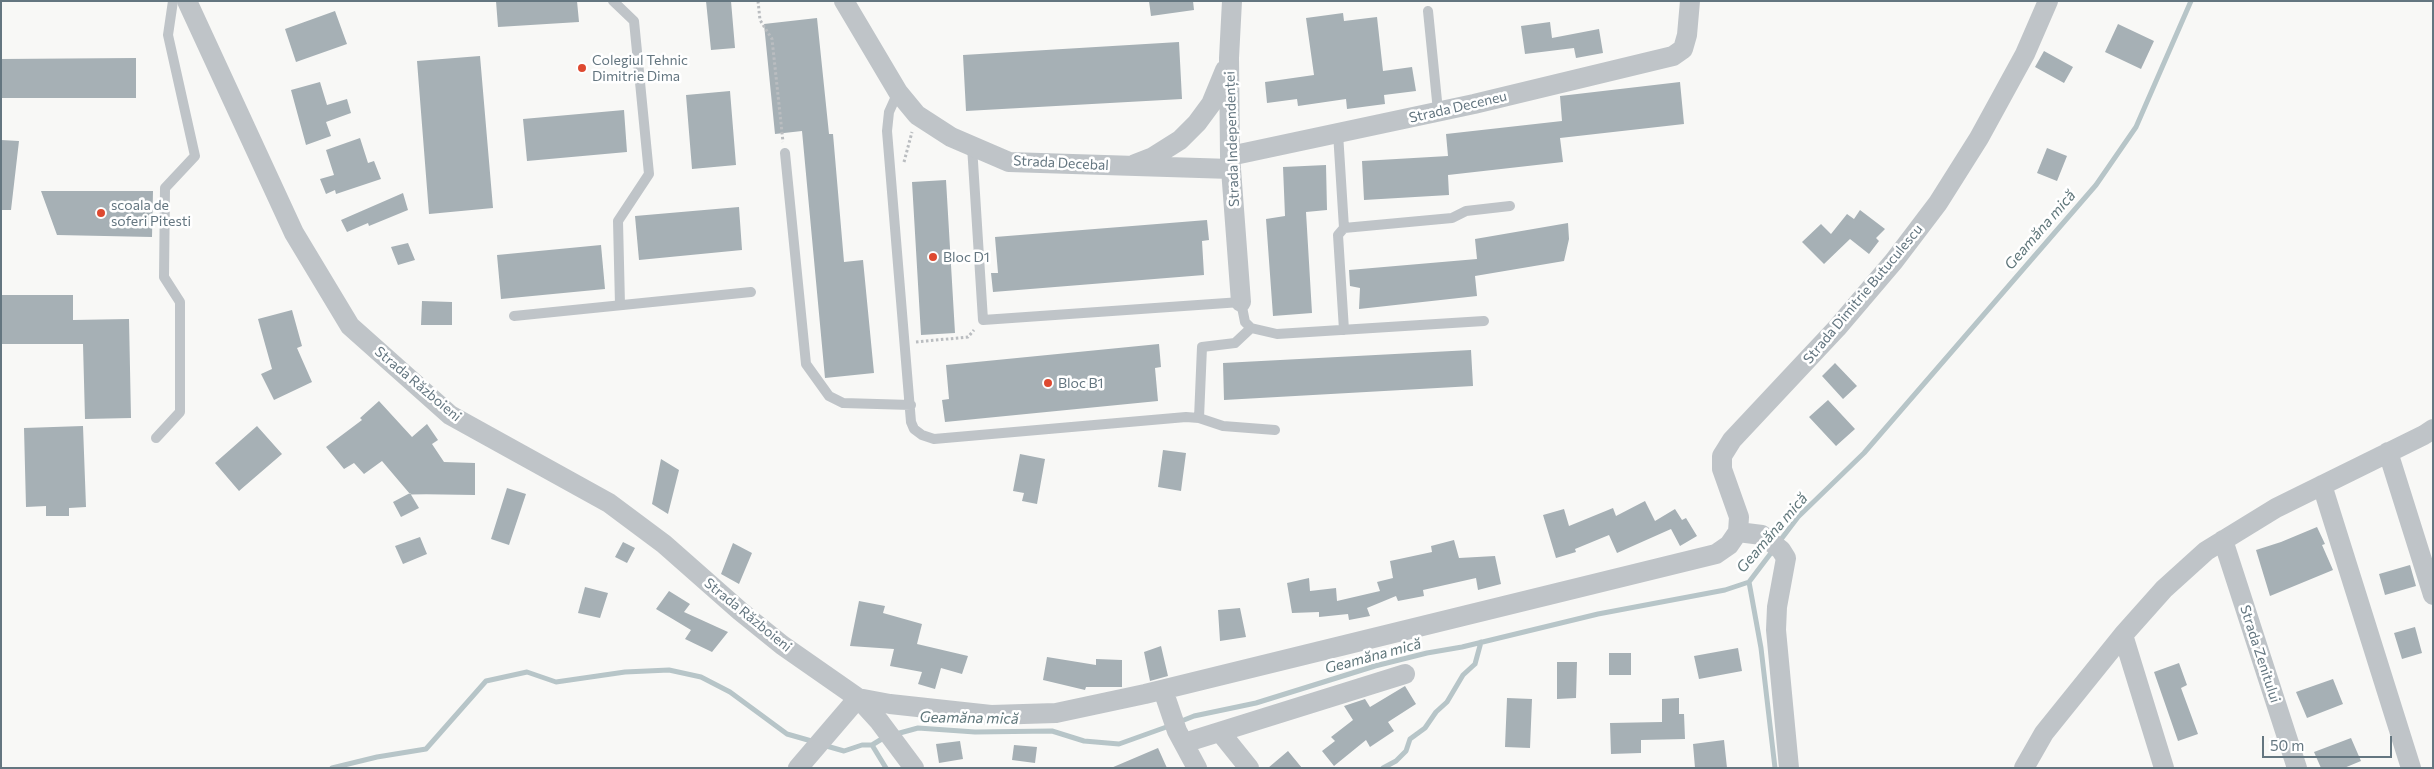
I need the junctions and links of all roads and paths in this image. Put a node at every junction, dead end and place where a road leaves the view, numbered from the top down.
1 (173, 1) edge
2 (188, 1) edge
3 (613, 1) edge
4 (758, 1) edge
5 (844, 1) edge
6 (1232, 1) edge
7 (1690, 1) edge
8 (2048, 1) edge
9 (1428, 11) dead end
10 (1229, 58) junction
11 (898, 92) junction
12 (1438, 111) junction
13 (917, 115) junction
14 (1338, 133) junction
15 (972, 146) junction
16 (785, 153) joint
17 (1230, 162) junction
18 (903, 166) dead end
19 (1128, 167) junction
20 (1510, 206) dead end
21 (1344, 228) junction
22 (751, 292) dead end
23 (1241, 302) junction
24 (620, 305) junction
25 (514, 316) dead end
26 (983, 320) junction
27 (1484, 321) dead end
28 (1251, 328) junction
29 (1344, 330) junction
30 (915, 332) dead end
31 (911, 405) junction
32 (1199, 418) junction
33 (2433, 429) edge
34 (1275, 430) dead end
35 (156, 438) dead end
36 (2388, 452) junction
37 (2322, 485) junction
38 (1738, 532) junction
39 (2223, 540) junction
40 (2433, 595) edge
41 (2123, 635) junction
42 (1405, 674) dead end
43 (858, 698) junction
44 (1165, 698) junction
45 (1220, 732) junction
46 (1181, 737) junction
47 (798, 768) edge
48 (914, 768) edge
49 (1197, 768) edge
50 (1249, 768) edge
51 (1789, 768) edge
52 (2024, 768) edge
53 (2164, 768) edge
54 (2297, 768) edge
55 (2411, 768) edge

1 - 35 lane
2 - 43 street, Strada Războieni
3 - 24 lane
4 - 16 path
5 - 11 street, Strada Decebal
6 - 10 street, Strada Independenței
7 - 12 street, Strada Deceneu
8 - 38 street, Strada Dimitrie Butuculescu
9 - 12 lane
10 - 17 street, Strada Independenței
10 - 19 street
11 - 13 street, Strada Decebal
11 - 31 lane
12 - 14 street, Strada Deceneu
13 - 15 street, Strada Decebal
13 - 18 path
14 - 17 street, Strada Deceneu
14 - 21 lane
15 - 19 street, Strada Decebal
15 - 26 lane
16 - 31 lane
17 - 19 street, Strada Decebal
17 - 23 street, Strada Independenței
20 - 21 lane
21 - 29 lane
22 - 24 lane
23 - 26 lane
23 - 28 lane
24 - 25 lane
26 - 30 path
27 - 29 lane
28 - 29 lane
28 - 32 lane
31 - 32 lane
32 - 34 lane
33 - 36 street
36 - 37 street
36 - 40 street
37 - 39 street
37 - 55 street
38 - 44 street
38 - 51 street
39 - 41 street
39 - 54 street, Strada Zenitului
41 - 52 street
41 - 53 street
42 - 45 street
43 - 44 street
43 - 47 street
43 - 48 street
44 - 46 street
45 - 46 street
45 - 50 street
46 - 49 street

